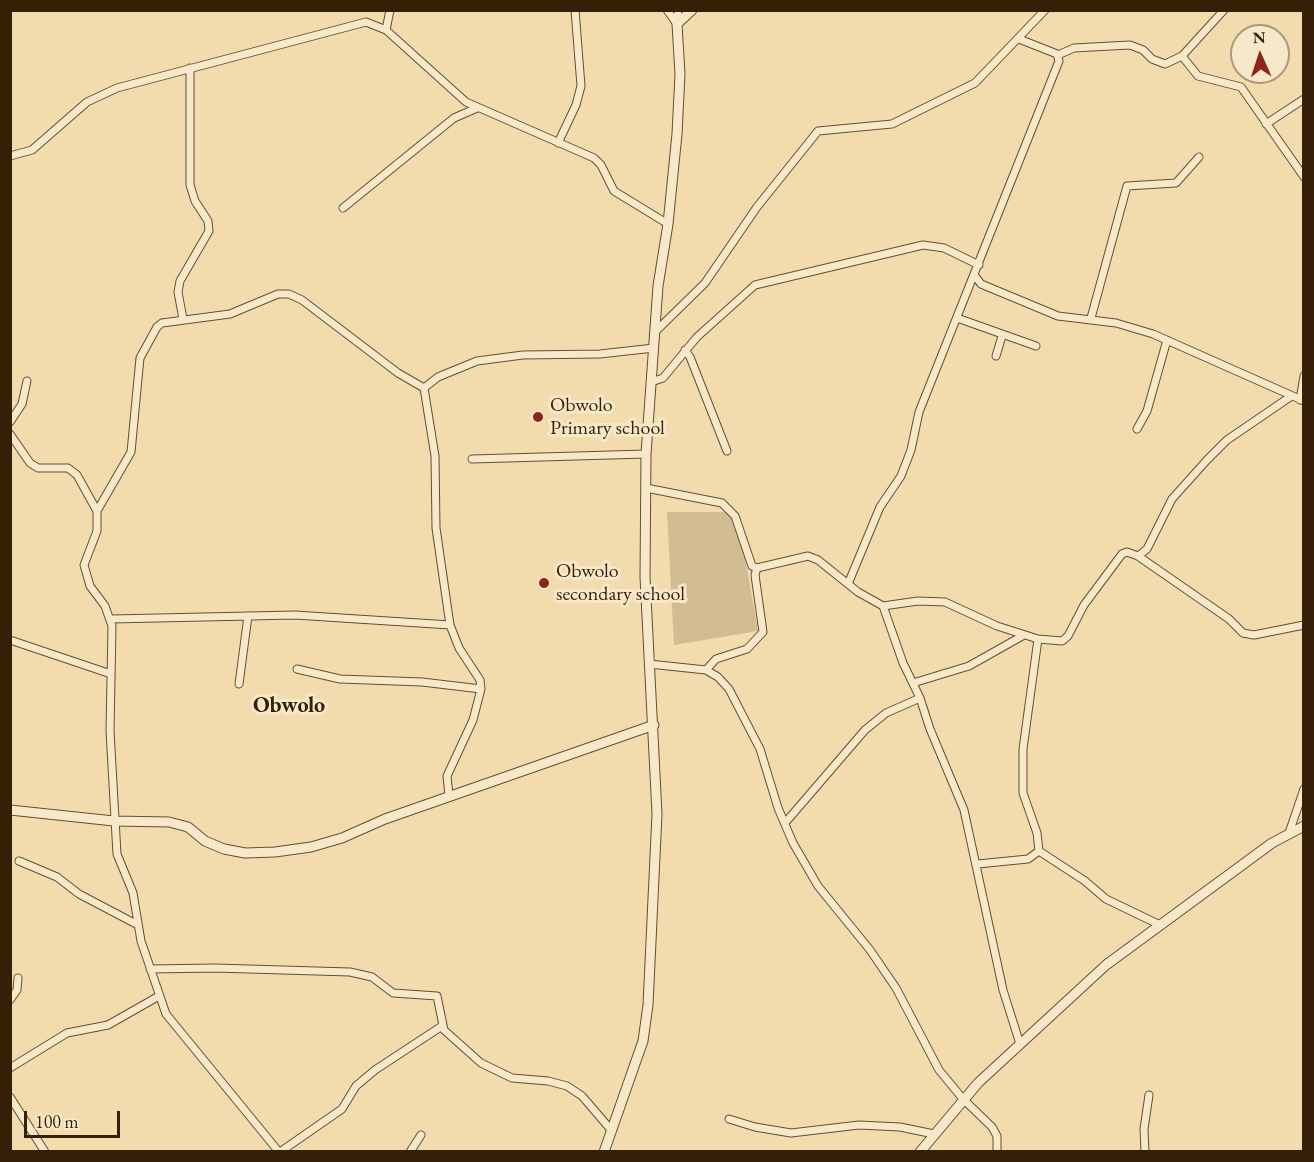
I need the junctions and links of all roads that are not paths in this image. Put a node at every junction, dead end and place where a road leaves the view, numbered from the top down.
1 (390, 10) edge
2 (575, 10) edge
3 (667, 10) edge
4 (678, 10) edge
5 (692, 10) edge
6 (1045, 10) edge
7 (1224, 10) edge
8 (676, 24) junction
9 (386, 30) junction
10 (1019, 39) junction
11 (1058, 55) junction
12 (1182, 57) junction
13 (190, 68) junction
14 (1304, 99) edge
15 (477, 108) junction
16 (1266, 124) junction
17 (558, 143) junction
18 (10, 156) edge
19 (1199, 158) dead end
20 (1304, 177) edge
21 (343, 208) dead end
22 (668, 225) junction
23 (979, 265) junction
24 (975, 276) junction
25 (957, 318) junction
26 (1091, 318) junction
27 (183, 319) junction
28 (655, 332) junction
29 (1002, 336) junction
30 (1167, 340) junction
31 (1036, 346) dead end
32 (654, 348) junction
33 (685, 350) junction
34 (996, 356) dead end
35 (1304, 376) edge
36 (27, 381) dead end
37 (651, 382) junction
38 (424, 388) junction
39 (1290, 398) junction
40 (1302, 401) edge
41 (10, 422) edge
42 (1137, 429) dead end
43 (10, 434) edge
44 (727, 451) dead end
45 (646, 454) junction
46 (472, 459) dead end
47 (646, 489) junction
48 (97, 511) junction
49 (1138, 556) junction
50 (757, 568) junction
51 (848, 584) junction
52 (883, 606) junction
53 (248, 616) junction
54 (112, 619) junction
55 (450, 625) junction
56 (1304, 625) edge
57 (1024, 635) junction
58 (1038, 639) junction
59 (10, 640) edge
60 (649, 664) junction
61 (297, 669) dead end
62 (706, 670) junction
63 (111, 674) junction
64 (913, 683) junction
65 (239, 684) dead end
66 (481, 689) junction
67 (920, 698) junction
68 (654, 725) junction
69 (1304, 789) edge
70 (449, 796) junction
71 (10, 810) edge
72 (114, 821) junction
73 (784, 823) junction
74 (1304, 826) edge
75 (1289, 833) junction
76 (1039, 852) junction
77 (19, 861) dead end
78 (978, 864) junction
79 (1158, 924) junction
80 (138, 925) junction
81 (150, 969) junction
82 (18, 978) dead end
83 (159, 996) junction
84 (10, 1000) edge
85 (442, 1026) junction
86 (1020, 1044) junction
87 (10, 1068) edge
88 (1149, 1095) dead end
89 (10, 1097) edge
90 (963, 1099) junction
91 (729, 1119) dead end
92 (612, 1131) junction
93 (934, 1134) junction
94 (421, 1135) dead end
95 (45, 1152) edge
96 (280, 1152) edge
97 (410, 1152) edge
98 (604, 1152) edge
99 (920, 1152) edge
100 (997, 1152) edge
101 (1145, 1152) edge

1 - 9 street
2 - 17 street
3 - 8 street
4 - 8 street
5 - 8 street
6 - 10 street
7 - 12 street
8 - 22 street
9 - 13 street
9 - 15 street
10 - 11 street
10 - 28 street
11 - 12 street
11 - 23 street
12 - 16 street
13 - 18 street
13 - 27 street
14 - 16 street
15 - 17 street
15 - 21 street
16 - 20 street
17 - 22 street
19 - 26 street
22 - 28 street
23 - 24 street
23 - 33 street
24 - 25 street
24 - 26 street
25 - 29 street
25 - 51 street
26 - 30 street
27 - 38 street
27 - 48 street
28 - 32 street
29 - 31 street
29 - 34 street
30 - 39 street
30 - 42 street
32 - 37 street
32 - 38 street
33 - 37 street
33 - 44 street
35 - 40 street
36 - 41 street
37 - 45 street
38 - 55 street
39 - 40 street
39 - 49 street
43 - 48 street
45 - 46 street
45 - 47 street
47 - 50 street
47 - 60 street
48 - 54 street
49 - 56 street
49 - 58 street
50 - 51 street
50 - 62 street
51 - 52 street
52 - 57 street
52 - 64 street
53 - 54 street
53 - 55 street
53 - 65 street
54 - 63 street
55 - 66 street
57 - 58 street
57 - 64 street
58 - 76 street
59 - 63 street
60 - 62 street
60 - 68 street
61 - 66 street
62 - 73 street
63 - 72 street
64 - 67 street
66 - 70 street
67 - 73 street
67 - 78 street
68 - 70 street
68 - 92 street
69 - 75 street
70 - 72 street
71 - 72 street
72 - 80 street
73 - 90 street
74 - 75 street
75 - 79 street
76 - 78 street
76 - 79 street
77 - 80 street
78 - 86 street
79 - 86 street
80 - 81 street
81 - 83 street
81 - 85 street
82 - 84 street
83 - 87 street
83 - 96 street
85 - 92 street
85 - 96 street
86 - 90 street
88 - 101 street
89 - 95 street
90 - 93 street
90 - 100 street
91 - 93 street
92 - 98 street
93 - 99 street
94 - 97 street

